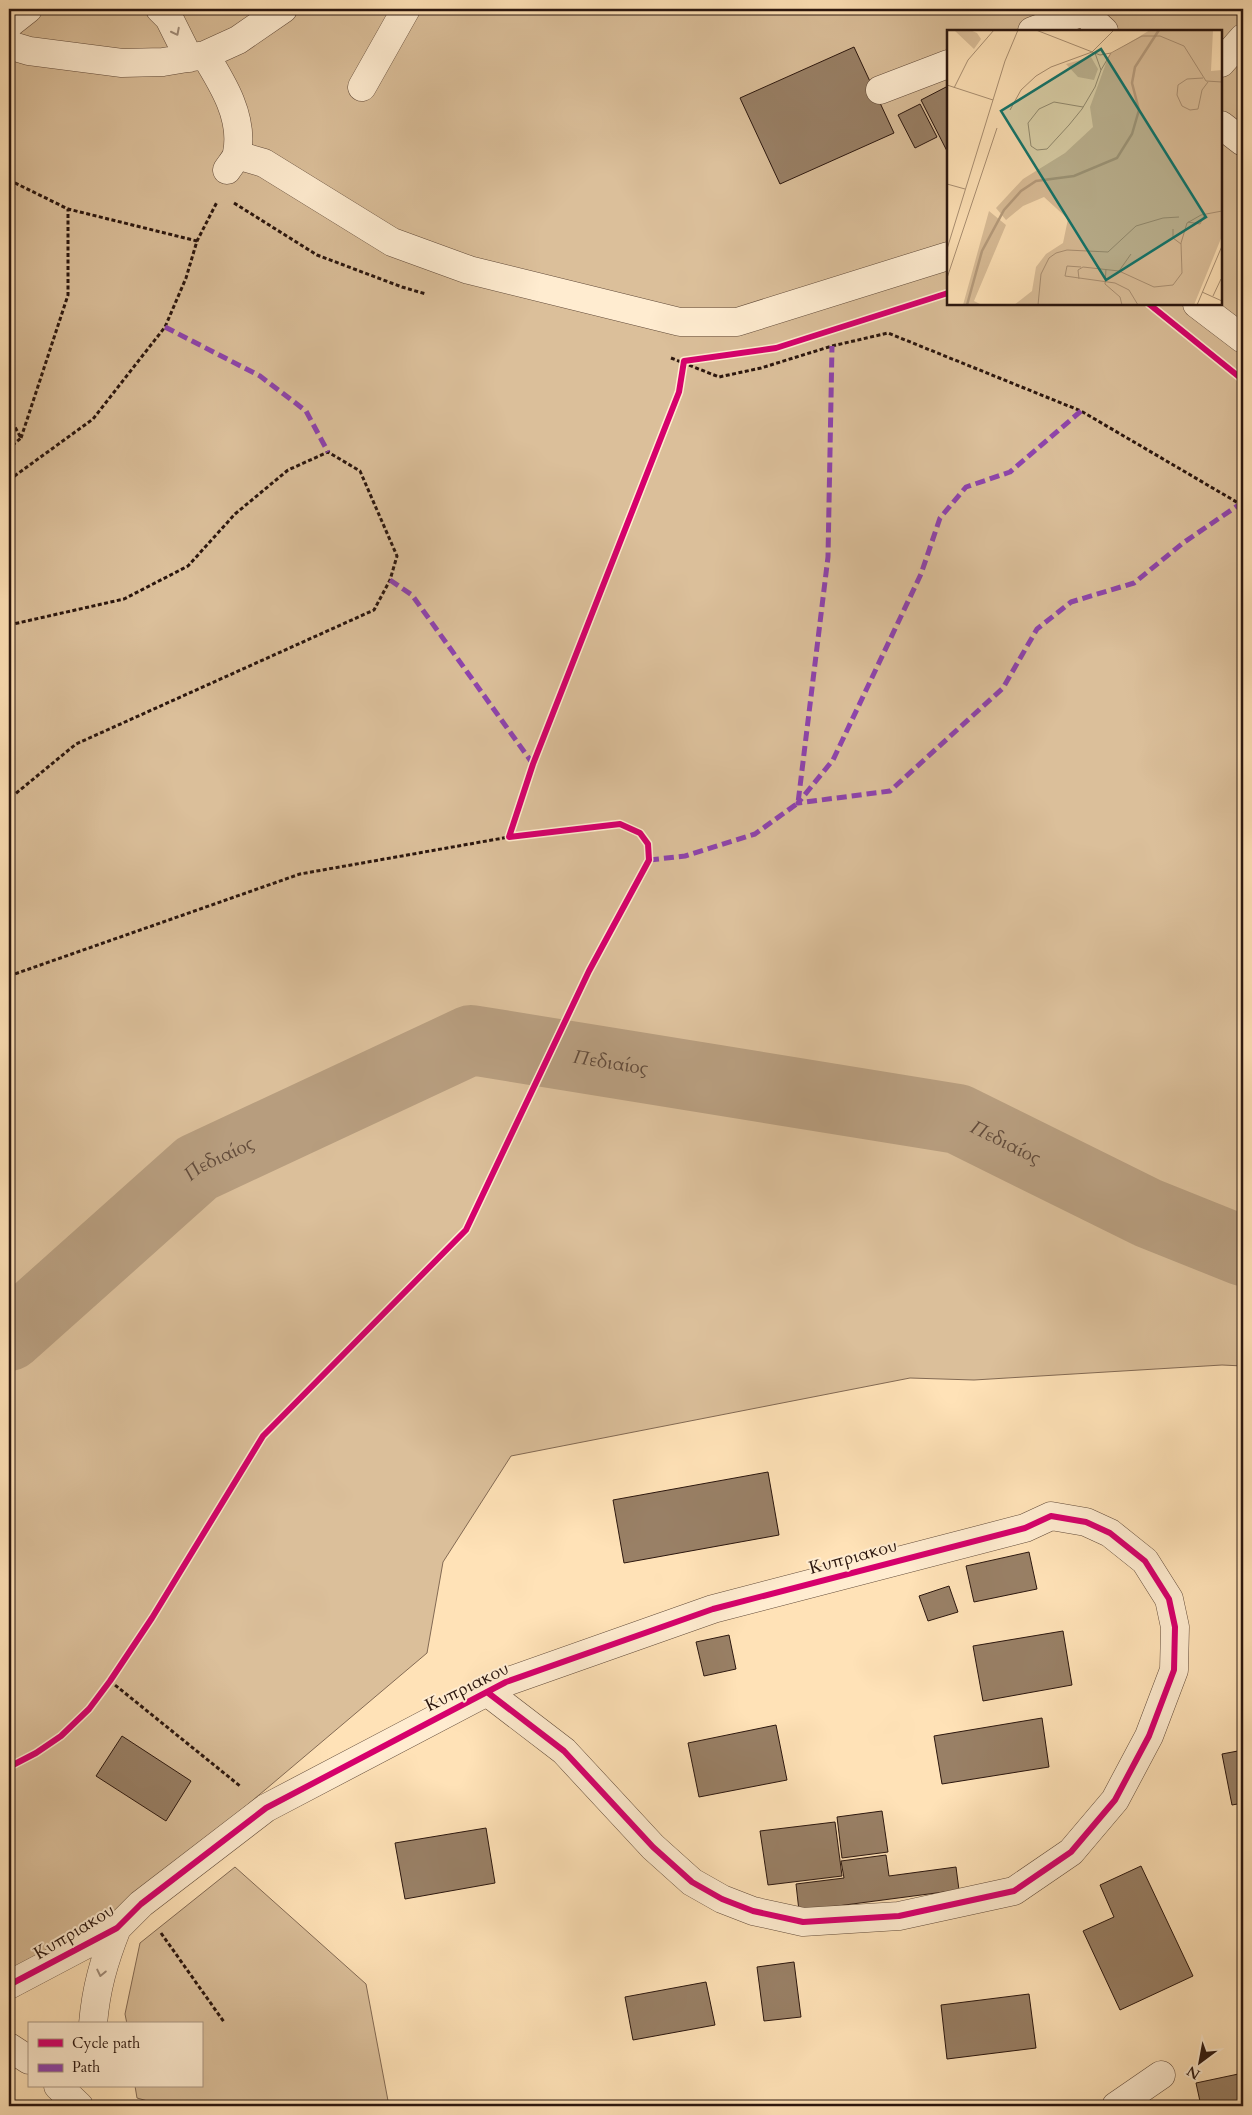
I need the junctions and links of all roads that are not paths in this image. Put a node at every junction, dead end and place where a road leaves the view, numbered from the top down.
1 (28, 9) edge
2 (160, 9) edge
3 (283, 9) edge
4 (406, 9) edge
5 (1081, 10) edge
6 (9, 24) edge
7 (1034, 30) edge
8 (1103, 30) edge
9 (1243, 38) edge
10 (9, 45) edge
11 (197, 57) junction
12 (1222, 62) edge
13 (947, 64) edge
14 (362, 87) dead end
15 (880, 90) dead end
16 (1222, 126) edge
17 (1243, 142) edge
18 (947, 256) edge
19 (1198, 305) edge
20 (1243, 339) edge
21 (488, 1692) junction
22 (117, 1928) junction
23 (9, 1985) edge
24 (93, 2022) edge
25 (9, 2047) edge
26 (28, 2059) edge
27 (1161, 2075) dead end
28 (60, 2088) edge
29 (84, 2088) edge
30 (80, 2106) edge
31 (1116, 2106) edge

1 - 6 street
2 -> 11 street
3 - 11 street
4 - 14 street
5 - 7 street
5 - 8 street
9 - 12 street
10 - 11 street
11 - 18 street
13 - 15 street
16 - 17 street
19 - 20 street
21 - 21 street, Κυπριακου
21 - 22 street, Κυπριακου
22 - 23 street, Κυπριακου
22 -> 24 street, Κυπριακου
25 - 26 street
27 - 31 street
28 - 30 street
29 - 30 street

